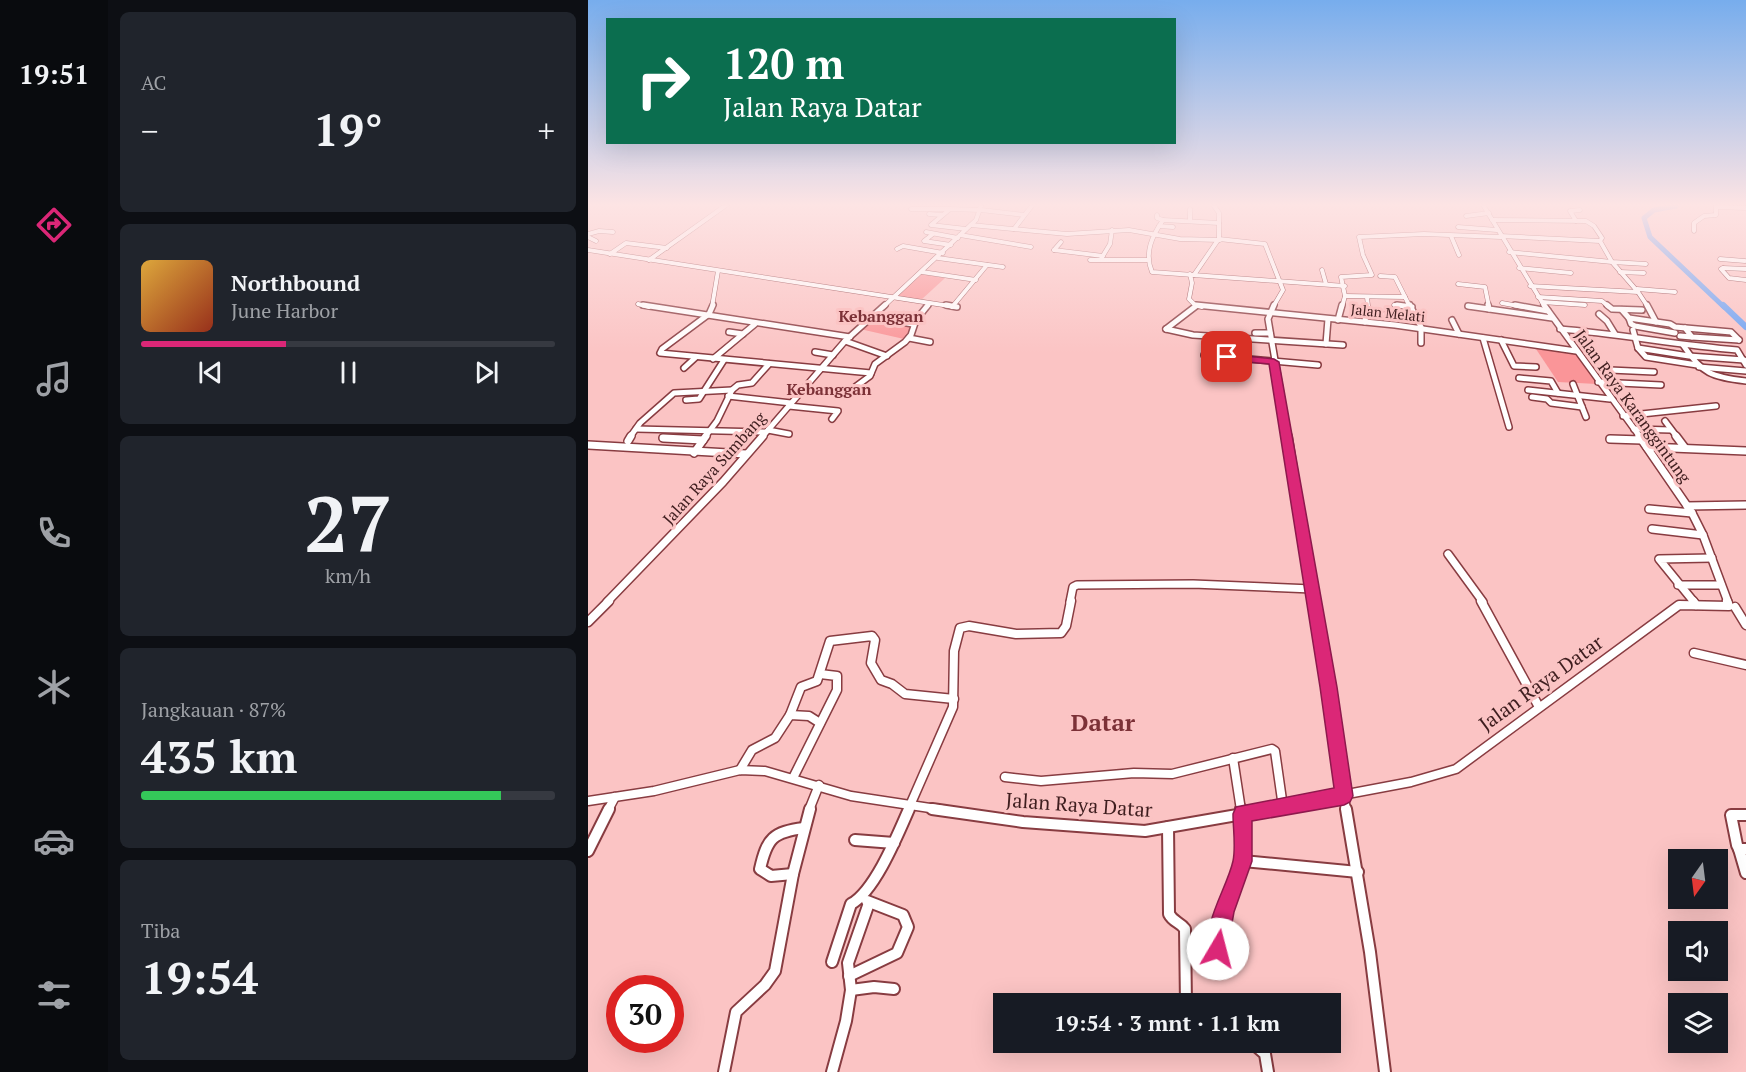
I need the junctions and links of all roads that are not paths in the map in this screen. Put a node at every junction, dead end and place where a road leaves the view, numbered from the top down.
1 (605, 253) edge
2 (659, 253) edge
3 (929, 253) edge
4 (943, 253) edge
5 (1070, 253) edge
6 (1105, 253) edge
7 (1149, 253) edge
8 (1209, 253) edge
9 (1269, 253) edge
10 (1363, 253) edge
11 (1510, 253) edge
12 (1554, 253) edge
13 (1607, 253) edge
14 (610, 254) joint
15 (1740, 255) dead end
16 (940, 256) junction
17 (1101, 259) junction
18 (649, 260) junction
19 (1090, 260) dead end
20 (1148, 260) junction
21 (1746, 261) edge
22 (1611, 262) junction
23 (1646, 264) dead end
24 (987, 265) junction
25 (1003, 267) dead end
26 (1519, 268) junction
27 (1725, 268) junction
28 (1322, 270) dead end
29 (1746, 270) edge
30 (718, 271) junction
31 (922, 272) junction
32 (1620, 272) junction
33 (1571, 273) dead end
34 (1644, 273) dead end
35 (1192, 274) junction
36 (1380, 276) dead end
37 (976, 280) junction
38 (1280, 280) junction
39 (1746, 280) edge
40 (1326, 284) junction
41 (1458, 284) dead end
42 (1345, 286) junction
43 (1530, 286) junction
44 (1638, 291) junction
45 (1676, 292) dead end
46 (1345, 296) junction
47 (1367, 297) junction
48 (1405, 297) junction
49 (891, 298) junction
50 (1540, 299) junction
51 (929, 303) junction
52 (1502, 303) dead end
53 (638, 304) dead end
54 (1195, 305) junction
55 (1394, 305) dead end
56 (1584, 305) dead end
57 (1368, 306) dead end
58 (1468, 306) dead end
59 (1412, 307) junction
60 (1489, 309) junction
61 (1642, 310) dead end
62 (1548, 311) junction
63 (1623, 311) junction
64 (709, 314) junction
65 (1599, 314) dead end
66 (1268, 315) junction
67 (870, 317) junction
68 (1417, 317) junction
69 (1552, 318) junction
70 (1629, 318) junction
71 (1328, 319) junction
72 (1338, 320) junction
73 (1452, 320) dead end
74 (1365, 322) junction
75 (1656, 322) junction
76 (755, 324) junction
77 (913, 324) junction
78 (1685, 328) junction
79 (1422, 329) junction
80 (1560, 329) junction
81 (1633, 330) dead end
82 (729, 332) dead end
83 (1255, 333) dead end
84 (1270, 333) junction
85 (743, 334) junction
86 (1459, 334) junction
87 (1615, 334) junction
88 (1652, 334) dead end
89 (1675, 335) junction
90 (1692, 337) junction
91 (909, 338) junction
92 (1483, 338) junction
93 (1636, 338) junction
94 (848, 339) junction
95 (1271, 340) junction
96 (1502, 340) junction
97 (1655, 341) junction
98 (930, 342) dead end
99 (1421, 343) dead end
100 (1326, 344) junction
101 (1674, 344) junction
102 (1343, 345) dead end
103 (1683, 345) junction
104 (1638, 348) junction
105 (1576, 351) junction
106 (815, 352) dead end
107 (833, 355) junction
108 (1204, 355) dead end
109 (887, 356) junction
110 (1689, 356) junction
111 (696, 357) junction
112 (713, 359) junction
113 (724, 360) junction
114 (1664, 361) junction
115 (1274, 362) junction
116 (1745, 362) edge
117 (769, 364) junction
118 (1685, 364) junction
119 (1318, 365) dead end
120 (1698, 366) junction
121 (1536, 367) dead end
122 (684, 368) dead end
123 (820, 368) junction
124 (1667, 369) dead end
125 (1746, 371) edge
126 (1654, 372) dead end
127 (871, 373) junction
128 (1689, 373) dead end
129 (1519, 378) dead end
130 (1746, 381) edge
131 (1598, 382) junction
132 (1619, 383) junction
133 (1573, 384) dead end
134 (1661, 385) dead end
135 (705, 390) junction
136 (732, 390) junction
137 (851, 390) dead end
138 (1528, 390) dead end
139 (1558, 393) junction
140 (1576, 395) junction
141 (728, 396) junction
142 (1532, 397) dead end
143 (1609, 398) junction
144 (686, 400) dead end
145 (790, 404) junction
146 (1716, 406) dead end
147 (1582, 407) junction
148 (1623, 416) junction
149 (1586, 417) dead end
150 (832, 419) dead end
151 (1665, 422) dead end
152 (1509, 427) dead end
153 (636, 429) junction
154 (1634, 429) junction
155 (1671, 430) junction
156 (767, 431) junction
157 (710, 432) junction
158 (789, 434) dead end
159 (663, 438) dead end
160 (1610, 439) dead end
161 (703, 440) junction
162 (1642, 440) junction
163 (628, 441) dead end
164 (588, 446) edge
165 (1647, 447) junction
166 (1685, 448) junction
167 (1746, 451) edge
168 (694, 453) junction
169 (746, 454) junction
170 (1746, 505) edge
171 (1687, 506) junction
172 (1649, 510) dead end
173 (1692, 513) junction
174 (1652, 529) dead end
175 (1703, 535) junction
176 (1448, 554) dead end
177 (1712, 558) junction
178 (1678, 585) junction
179 (1721, 585) junction
180 (1312, 589) junction
181 (1696, 605) junction
182 (1732, 607) junction
183 (1746, 608) edge
184 (588, 622) edge
185 (1746, 625) edge
186 (1694, 653) dead end
187 (1746, 665) edge
188 (820, 674) junction
189 (954, 699) junction
190 (1539, 707) junction
191 (790, 715) junction
192 (820, 723) junction
193 (1233, 758) junction
194 (740, 770) junction
195 (1005, 777) dead end
196 (793, 778) junction
197 (819, 785) junction
198 (1344, 796) junction
199 (615, 797) junction
200 (588, 801) edge
201 (911, 806) junction
202 (1283, 807) junction
203 (1242, 814) junction
204 (1746, 815) edge
205 (1168, 827) junction
206 (804, 828) junction
207 (855, 840) dead end
208 (894, 843) junction
209 (589, 846) edge
210 (1743, 849) edge
211 (1243, 861) junction
212 (1358, 872) junction
213 (1746, 873) edge
214 (793, 874) junction
215 (866, 900) junction
216 (841, 939) junction
217 (857, 939) junction
218 (1218, 949) dead end
219 (832, 962) dead end
220 (849, 976) junction
221 (894, 989) dead end
222 (850, 990) junction
223 (1186, 993) edge
224 (1264, 1053) edge
225 (724, 1072) edge
226 (831, 1072) edge
227 (1268, 1072) edge
228 (1385, 1072) edge

1 - 14 street
2 - 18 street
3 - 16 street
4 - 16 street, Jalan Raya Sumbang
5 - 17 street
6 - 17 street
7 - 20 street
8 - 35 street
9 - 38 street
10 - 42 street
11 - 26 street, Jalan Raya Karanggintung
12 - 22 street
13 - 22 street
14 - 18 street
15 - 21 street
16 - 24 street
16 - 31 street, Jalan Raya Sumbang
17 - 19 street
17 - 20 street
18 - 30 street
20 - 35 street
21 - 27 street
22 - 23 street
22 - 32 street
24 - 25 street
24 - 37 street
26 - 33 street
26 - 43 street, Jalan Raya Karanggintung
27 - 29 street
27 - 39 street
28 - 40 street
30 - 49 street
30 - 64 street
31 - 37 street
31 - 49 street, Jalan Raya Sumbang
32 - 34 street
32 - 44 street
35 - 38 street
35 - 54 street
36 - 48 street
37 - 51 street
38 - 40 street
38 - 66 street
40 - 42 street
41 - 60 street
42 - 46 street
43 - 44 street
43 - 50 street, Jalan Raya Karanggintung
44 - 45 street
44 - 75 street
46 - 47 street
46 - 72 street
47 - 48 street
47 - 57 street
48 - 59 street
49 - 51 street
49 - 67 street, Jalan Raya Sumbang
50 - 56 street
50 - 62 street, Jalan Raya Karanggintung
50 - 63 street
51 - 77 street
52 - 62 street
53 - 64 street
54 - 66 street, Jalan Melati
54 - 95 street
55 - 59 street
58 - 60 street
59 - 68 street
60 - 69 street
61 - 63 street
62 - 69 street, Jalan Raya Karanggintung
63 - 70 street
64 - 76 street
64 - 111 street
65 - 87 street
66 - 71 street, Jalan Melati
66 - 84 street
67 - 77 street
67 - 94 street, Jalan Raya Sumbang
68 - 74 street
68 - 79 street
69 - 80 street, Jalan Raya Karanggintung
70 - 75 street
70 - 89 street
71 - 72 street, Jalan Melati
71 - 100 street
72 - 74 street, Jalan Melati
73 - 86 street
74 - 79 street, Jalan Melati
75 - 78 street
76 - 85 street
76 - 94 street
77 - 91 street
78 - 90 street
78 - 90 street
79 - 86 street, Jalan Melati
79 - 99 street
80 - 87 street
80 - 105 street, Jalan Raya Karanggintung
81 - 93 street
82 - 85 street
83 - 84 street
84 - 95 street
85 - 112 street
86 - 92 street, Jalan Melati
87 - 93 street
88 - 97 street
89 - 90 street
89 - 101 street
91 - 98 street
91 - 109 street
92 - 96 street, Jalan Melati
92 - 152 street
93 - 97 street
93 - 104 street
94 - 107 street, Jalan Raya Sumbang
94 - 109 street
95 - 100 street
95 - 115 street
96 - 105 street, Jalan Melati
96 - 121 street
97 - 101 street
100 - 102 street
101 - 103 street
103 - 110 street
103 - 116 street
104 - 110 street
104 - 114 street
105 - 131 street, Jalan Raya Karanggintung
106 - 107 street
107 - 123 street, Jalan Raya Sumbang
108 - 115 street
109 - 127 street
110 - 116 street
110 - 120 street
111 - 112 street
111 - 122 street
112 - 113 street
113 - 117 street
113 - 135 street
114 - 118 street
114 - 124 street
115 - 119 street
115 - 180 street
117 - 123 street
117 - 136 street
118 - 120 street
118 - 128 street
120 - 125 street
120 - 130 street
123 - 127 street
123 - 145 street, Jalan Raya Sumbang
126 - 132 street
127 - 137 street
129 - 139 street
131 - 132 street
131 - 143 street, Jalan Raya Karanggintung
132 - 134 street
133 - 140 street
135 - 136 street
135 - 144 street
135 - 153 street
136 - 141 street
138 - 139 street
139 - 140 street
140 - 143 street
140 - 147 street
141 - 145 street
141 - 157 street
142 - 147 street
143 - 148 street, Jalan Raya Karanggintung
145 - 150 street
145 - 156 street, Jalan Raya Sumbang
146 - 148 street
147 - 149 street
148 - 154 street, Jalan Raya Karanggintung
151 - 155 street
153 - 157 street
153 - 163 street
154 - 155 street
154 - 162 street, Jalan Raya Karanggintung
155 - 166 street
156 - 157 street
156 - 158 street
156 - 169 street, Jalan Raya Sumbang
157 - 161 street
159 - 161 street
160 - 162 street
161 - 168 street
162 - 165 street, Jalan Raya Karanggintung
164 - 168 street
165 - 166 street
165 - 171 street, Jalan Raya Karanggintung
166 - 167 street
168 - 169 street
169 - 184 street, Jalan Raya Sumbang
170 - 171 street
171 - 173 street, Jalan Raya Karanggintung
172 - 173 street
173 - 175 street, Jalan Raya Karanggintung
174 - 175 street
175 - 177 street, Jalan Raya Karanggintung
176 - 190 street
177 - 178 street
177 - 179 street, Jalan Raya Karanggintung
178 - 179 street
178 - 181 street
179 - 182 street, Jalan Raya Karanggintung
180 - 189 street
180 - 198 street
181 - 182 street
181 - 190 street, Jalan Raya Datar
182 - 183 street
182 - 185 street, Jalan Raya Karanggintung
186 - 187 street
188 - 189 street
188 - 191 street
188 - 192 street
189 - 201 street
190 - 198 street, Jalan Raya Datar
191 - 192 street
191 - 194 street
192 - 196 street
193 - 195 street
193 - 202 street
193 - 203 street
194 - 196 street, Jalan Raya Datar
194 - 199 street, Jalan Raya Datar
196 - 197 street, Jalan Raya Datar
197 - 201 street, Jalan Raya Datar
197 - 206 street
198 - 202 street, Jalan Raya Datar
198 - 212 street
199 - 200 street, Jalan Raya Datar
199 - 209 street
201 - 205 street, Jalan Raya Datar
201 - 208 street
202 - 203 street, Jalan Raya Datar
203 - 205 street, Jalan Raya Datar
203 - 211 street
204 - 210 street
205 - 223 street
206 - 214 street
206 - 214 street
207 - 208 street
208 - 215 street
210 - 213 street
211 - 212 street
211 - 218 street
212 - 228 street
214 - 225 street
215 - 216 street
215 - 217 street
215 - 220 street
216 - 217 street
216 - 219 street
217 - 220 street
220 - 222 street
221 - 222 street
222 - 226 street
224 - 227 street

